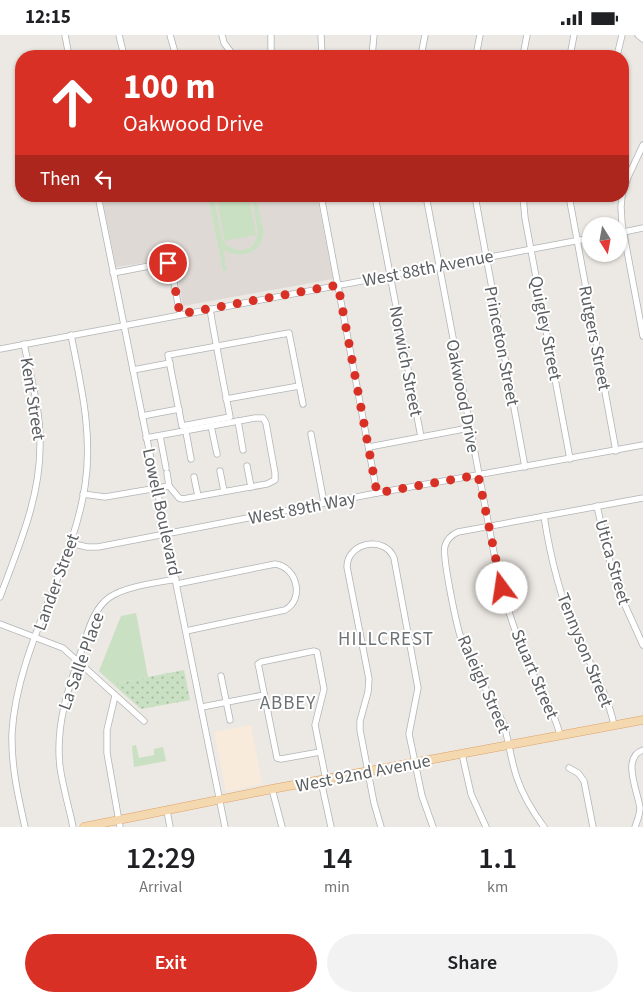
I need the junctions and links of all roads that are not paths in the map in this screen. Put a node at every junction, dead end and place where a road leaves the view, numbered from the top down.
1 (65, 35) edge
2 (119, 35) edge
3 (170, 35) edge
4 (222, 35) edge
5 (271, 35) edge
6 (321, 35) edge
7 (374, 35) edge
8 (424, 35) edge
9 (480, 35) edge
10 (527, 35) edge
11 (574, 35) edge
12 (622, 35) edge
13 (638, 35) edge
14 (643, 39) edge
15 (68, 50) edge
16 (123, 50) edge
17 (174, 50) edge
18 (229, 50) edge
19 (271, 50) edge
20 (322, 50) edge
21 (373, 50) edge
22 (422, 50) edge
23 (477, 50) edge
24 (524, 50) edge
25 (571, 50) edge
26 (618, 50) edge
27 (643, 145) edge
28 (640, 159) edge
29 (629, 182) edge
30 (99, 202) edge
31 (322, 202) edge
32 (377, 202) edge
33 (427, 202) edge
34 (476, 202) edge
35 (524, 202) edge
36 (570, 202) edge
37 (622, 202) edge
38 (621, 217) edge
39 (643, 228) edge
40 (628, 231) edge
41 (582, 239) edge
42 (576, 240) junction
43 (531, 249) junction
44 (485, 257) junction
45 (628, 263) edge
46 (439, 266) junction
47 (113, 273) junction
48 (390, 275) junction
49 (338, 285) junction
50 (210, 309) junction
51 (180, 314) junction
52 (124, 325) junction
53 (71, 335) junction
54 (643, 335) edge
55 (24, 344) junction
56 (217, 346) junction
57 (0, 349) edge
58 (170, 363) junction
59 (133, 370) junction
60 (300, 386) junction
61 (226, 399) junction
62 (303, 404) dead end
63 (179, 409) junction
64 (142, 416) junction
65 (238, 421) junction
66 (212, 426) junction
67 (469, 428) junction
68 (184, 429) junction
69 (311, 434) dead end
70 (160, 436) junction
71 (420, 437) junction
72 (146, 439) junction
73 (643, 445) edge
74 (369, 447) junction
75 (243, 450) dead end
76 (616, 451) junction
77 (217, 454) dead end
78 (191, 459) dead end
79 (570, 459) junction
80 (247, 467) dead end
81 (526, 467) junction
82 (220, 471) dead end
83 (478, 475) junction
84 (194, 477) dead end
85 (169, 486) junction
86 (156, 487) junction
87 (250, 487) junction
88 (224, 491) junction
89 (377, 493) junction
90 (83, 494) junction
91 (198, 496) junction
92 (643, 498) edge
93 (324, 503) junction
94 (597, 506) junction
95 (544, 516) junction
96 (489, 526) junction
97 (167, 535) junction
98 (70, 543) junction
99 (176, 581) junction
100 (0, 597) edge
101 (0, 624) edge
102 (186, 631) junction
103 (36, 637) junction
104 (643, 645) edge
105 (78, 661) junction
106 (221, 676) dead end
107 (115, 695) junction
108 (264, 695) junction
109 (226, 702) junction
110 (202, 707) junction
111 (230, 720) dead end
112 (643, 720) edge
113 (144, 721) dead end
114 (614, 725) junction
115 (560, 735) junction
116 (510, 745) junction
117 (643, 750) edge
118 (320, 752) junction
119 (462, 754) junction
120 (415, 763) junction
121 (569, 768) dead end
122 (368, 772) junction
123 (324, 780) junction
124 (272, 789) junction
125 (220, 801) junction
126 (167, 811) junction
127 (119, 823) edge
128 (25, 827) edge
129 (73, 827) edge
130 (84, 827) edge
131 (170, 827) edge
132 (225, 827) edge
133 (282, 827) edge
134 (331, 827) edge
135 (381, 827) edge
136 (433, 827) edge
137 (486, 827) edge
138 (544, 827) edge
139 (593, 827) edge
140 (635, 827) edge

1 - 15 street
2 - 16 street
3 - 17 street
4 - 18 street
5 - 19 street
6 - 20 street
7 - 21 street
8 - 22 street
9 - 23 street
10 - 24 street
11 - 25 street
12 - 26 street
13 - 14 street
27 - 28 street
28 - 29 street
30 - 47 street, Lowell Boulevard
31 - 49 street
32 - 48 street, Norwich Street
33 - 46 street, Oakwood Drive
34 - 44 street, Princeton Street
35 - 43 street, Quigley Street
36 - 42 street, Rutgers Street
37 - 38 street
39 - 40 street
41 - 42 street, West 88th Avenue
42 - 43 street, West 88th Avenue
42 - 76 street, Rutgers Street
43 - 44 street, West 88th Avenue
43 - 79 street, Quigley Street
44 - 46 street, West 88th Avenue
44 - 81 street, Princeton Street
45 - 54 street
46 - 48 street, West 88th Avenue
46 - 67 street, Oakwood Drive
47 - 51 street
47 - 52 street, Lowell Boulevard
48 - 49 street, West 88th Avenue
48 - 71 street, Norwich Street
49 - 50 street, West 88th Avenue
49 - 74 street
50 - 51 street, West 88th Avenue
50 - 56 street
51 - 52 street, West 88th Avenue
52 - 53 street, West 88th Avenue
52 - 59 street, Lowell Boulevard
53 - 55 street, West 88th Avenue
53 - 90 street, Lander Street
55 - 57 street, West 88th Avenue
55 - 100 street, Kent Street
56 - 58 street
56 - 60 street
56 - 61 street
58 - 59 street
58 - 63 street
59 - 64 street, Lowell Boulevard
60 - 61 street
60 - 62 street
61 - 68 street
63 - 64 street
63 - 68 street
64 - 72 street, Lowell Boulevard
65 - 66 street
65 - 75 street
65 - 87 street
66 - 68 street
66 - 77 street
67 - 71 street
67 - 83 street, Oakwood Drive
68 - 70 street
68 - 78 street
69 - 93 street
70 - 72 street
70 - 85 street
71 - 74 street
72 - 86 street, Lowell Boulevard
73 - 76 street, West 89th Way
74 - 89 street
76 - 79 street, West 89th Way
79 - 81 street, West 89th Way
80 - 87 street
81 - 83 street, West 89th Way
82 - 88 street
83 - 89 street, West 89th Way
83 - 96 street, Oakwood Drive
84 - 91 street
85 - 86 street
85 - 91 street
86 - 90 street
86 - 97 street, Lowell Boulevard
87 - 88 street
88 - 91 street
89 - 93 street, West 89th Way
90 - 98 street, Lander Street
92 - 94 street, Raleigh Street
93 - 97 street, West 89th Way
94 - 95 street, Raleigh Street
94 - 104 street, Utica Street
95 - 96 street, Raleigh Street
95 - 114 street, Tennyson Street
96 - 115 street, Stuart Street
96 - 116 street, Raleigh Street
97 - 98 street, West 89th Way
97 - 99 street, Lowell Boulevard
98 - 103 street, Lander Street
99 - 102 street, Lowell Boulevard
99 - 102 street, La Salle Place
99 - 105 street, La Salle Place
101 - 103 street
102 - 110 street, Lowell Boulevard
103 - 105 street
103 - 128 street, Lander Street
105 - 107 street
105 - 129 street, La Salle Place
106 - 109 street
107 - 113 street
107 - 127 street
108 - 109 street
108 - 118 street
108 - 118 street
109 - 110 street
109 - 111 street
110 - 125 street, Lowell Boulevard
112 - 114 main road, West 92nd Avenue
114 - 115 main road, West 92nd Avenue
115 - 116 main road, West 92nd Avenue
116 - 119 main road, West 92nd Avenue
116 - 138 street, Raleigh Street
117 - 140 street
118 - 123 street
119 - 120 main road, West 92nd Avenue
119 - 137 street
120 - 122 main road, West 92nd Avenue
120 - 122 street
120 - 136 street
121 - 139 street
122 - 123 main road, West 92nd Avenue
122 - 135 street
123 - 124 main road, West 92nd Avenue
123 - 134 street
124 - 125 main road, West 92nd Avenue
124 - 133 street
125 - 126 main road, West 92nd Avenue
125 - 132 street, Lowell Boulevard
126 - 127 main road, West 92nd Avenue
126 - 131 street
127 - 130 main road, West 92nd Avenue

